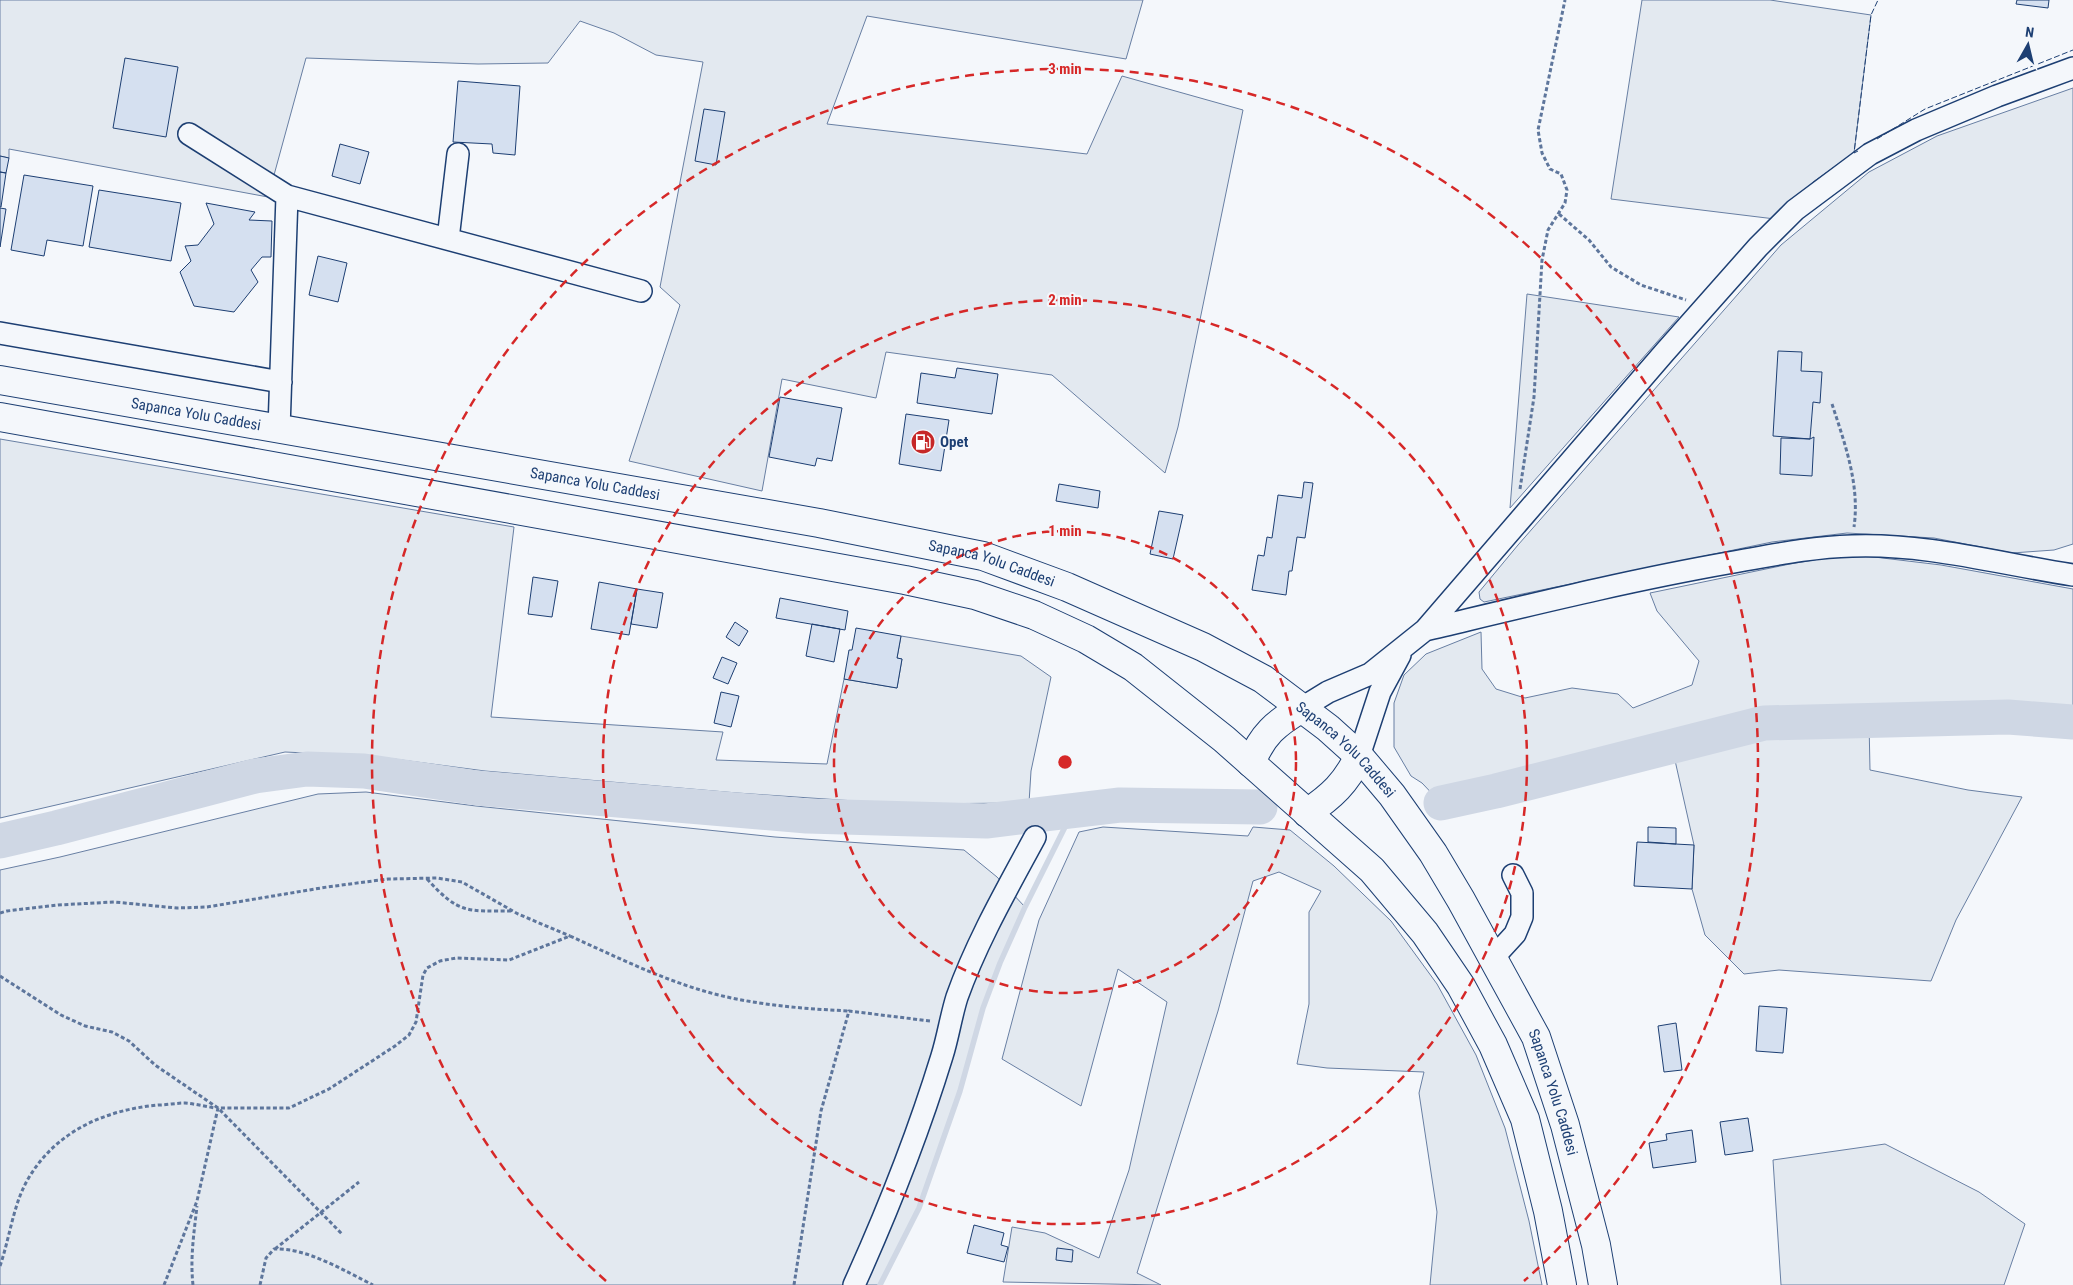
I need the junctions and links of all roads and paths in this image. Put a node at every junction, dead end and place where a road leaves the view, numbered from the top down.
1 (1565, 0) edge
2 (2073, 68) edge
3 (189, 134) dead end
4 (458, 154) dead end
5 (287, 196) junction
6 (1559, 214) junction
7 (448, 239) junction
8 (641, 291) dead end
9 (1705, 307) junction
10 (0, 333) edge
11 (0, 380) edge
12 (281, 382) junction
13 (1832, 404) dead end
14 (0, 417) edge
15 (280, 429) junction
16 (1520, 490) dead end
17 (1852, 546) junction
18 (2069, 572) edge
19 (1425, 630) junction
20 (1404, 648) junction
21 (1302, 708) junction
22 (1359, 756) junction
23 (1251, 763) junction
24 (1307, 813) junction
25 (1035, 837) dead end
26 (1513, 875) dead end
27 (427, 878) junction
28 (513, 911) junction
29 (0, 913) edge
30 (570, 936) junction
31 (1493, 958) junction
32 (0, 976) edge
33 (849, 1011) junction
34 (951, 1023) junction
35 (218, 1108) junction
36 (359, 1182) dead end
37 (198, 1200) junction
38 (321, 1212) junction
39 (342, 1234) dead end
40 (274, 1249) junction
41 (0, 1266) edge
42 (164, 1285) edge
43 (193, 1285) edge
44 (260, 1285) edge
45 (373, 1285) edge
46 (794, 1285) edge
47 (854, 1285) edge
48 (1562, 1285) edge
49 (1603, 1285) edge

1 - 6 path
2 - 9 street
3 - 5 street
4 - 7 street
5 - 7 street
5 - 12 street
6 - 9 path
6 - 16 path
7 - 8 street
9 - 19 street
10 - 12 street
11 - 15 highway, Sapanca Yolu Caddesi
12 - 15 street
13 - 17 path
14 - 23 highway
15 - 21 highway, Sapanca Yolu Caddesi
17 - 18 street
17 - 19 street
19 - 20 street
20 - 21 street
20 - 22 street
21 - 22 highway, Sapanca Yolu Caddesi
21 - 23 highway
22 - 24 highway
22 - 31 highway, Sapanca Yolu Caddesi
23 - 24 highway
24 - 48 highway
25 - 34 street
26 - 31 street
27 - 28 path
27 - 28 path
27 - 29 path
28 - 30 path
30 - 33 path
30 - 35 path
31 - 49 highway, Sapanca Yolu Caddesi
32 - 35 path
33 - 34 path
33 - 46 path
34 - 47 street
35 - 37 path
35 - 38 path
35 - 41 path
36 - 38 path
37 - 42 path
37 - 43 path
38 - 39 path
38 - 40 path
40 - 44 path
40 - 45 path

